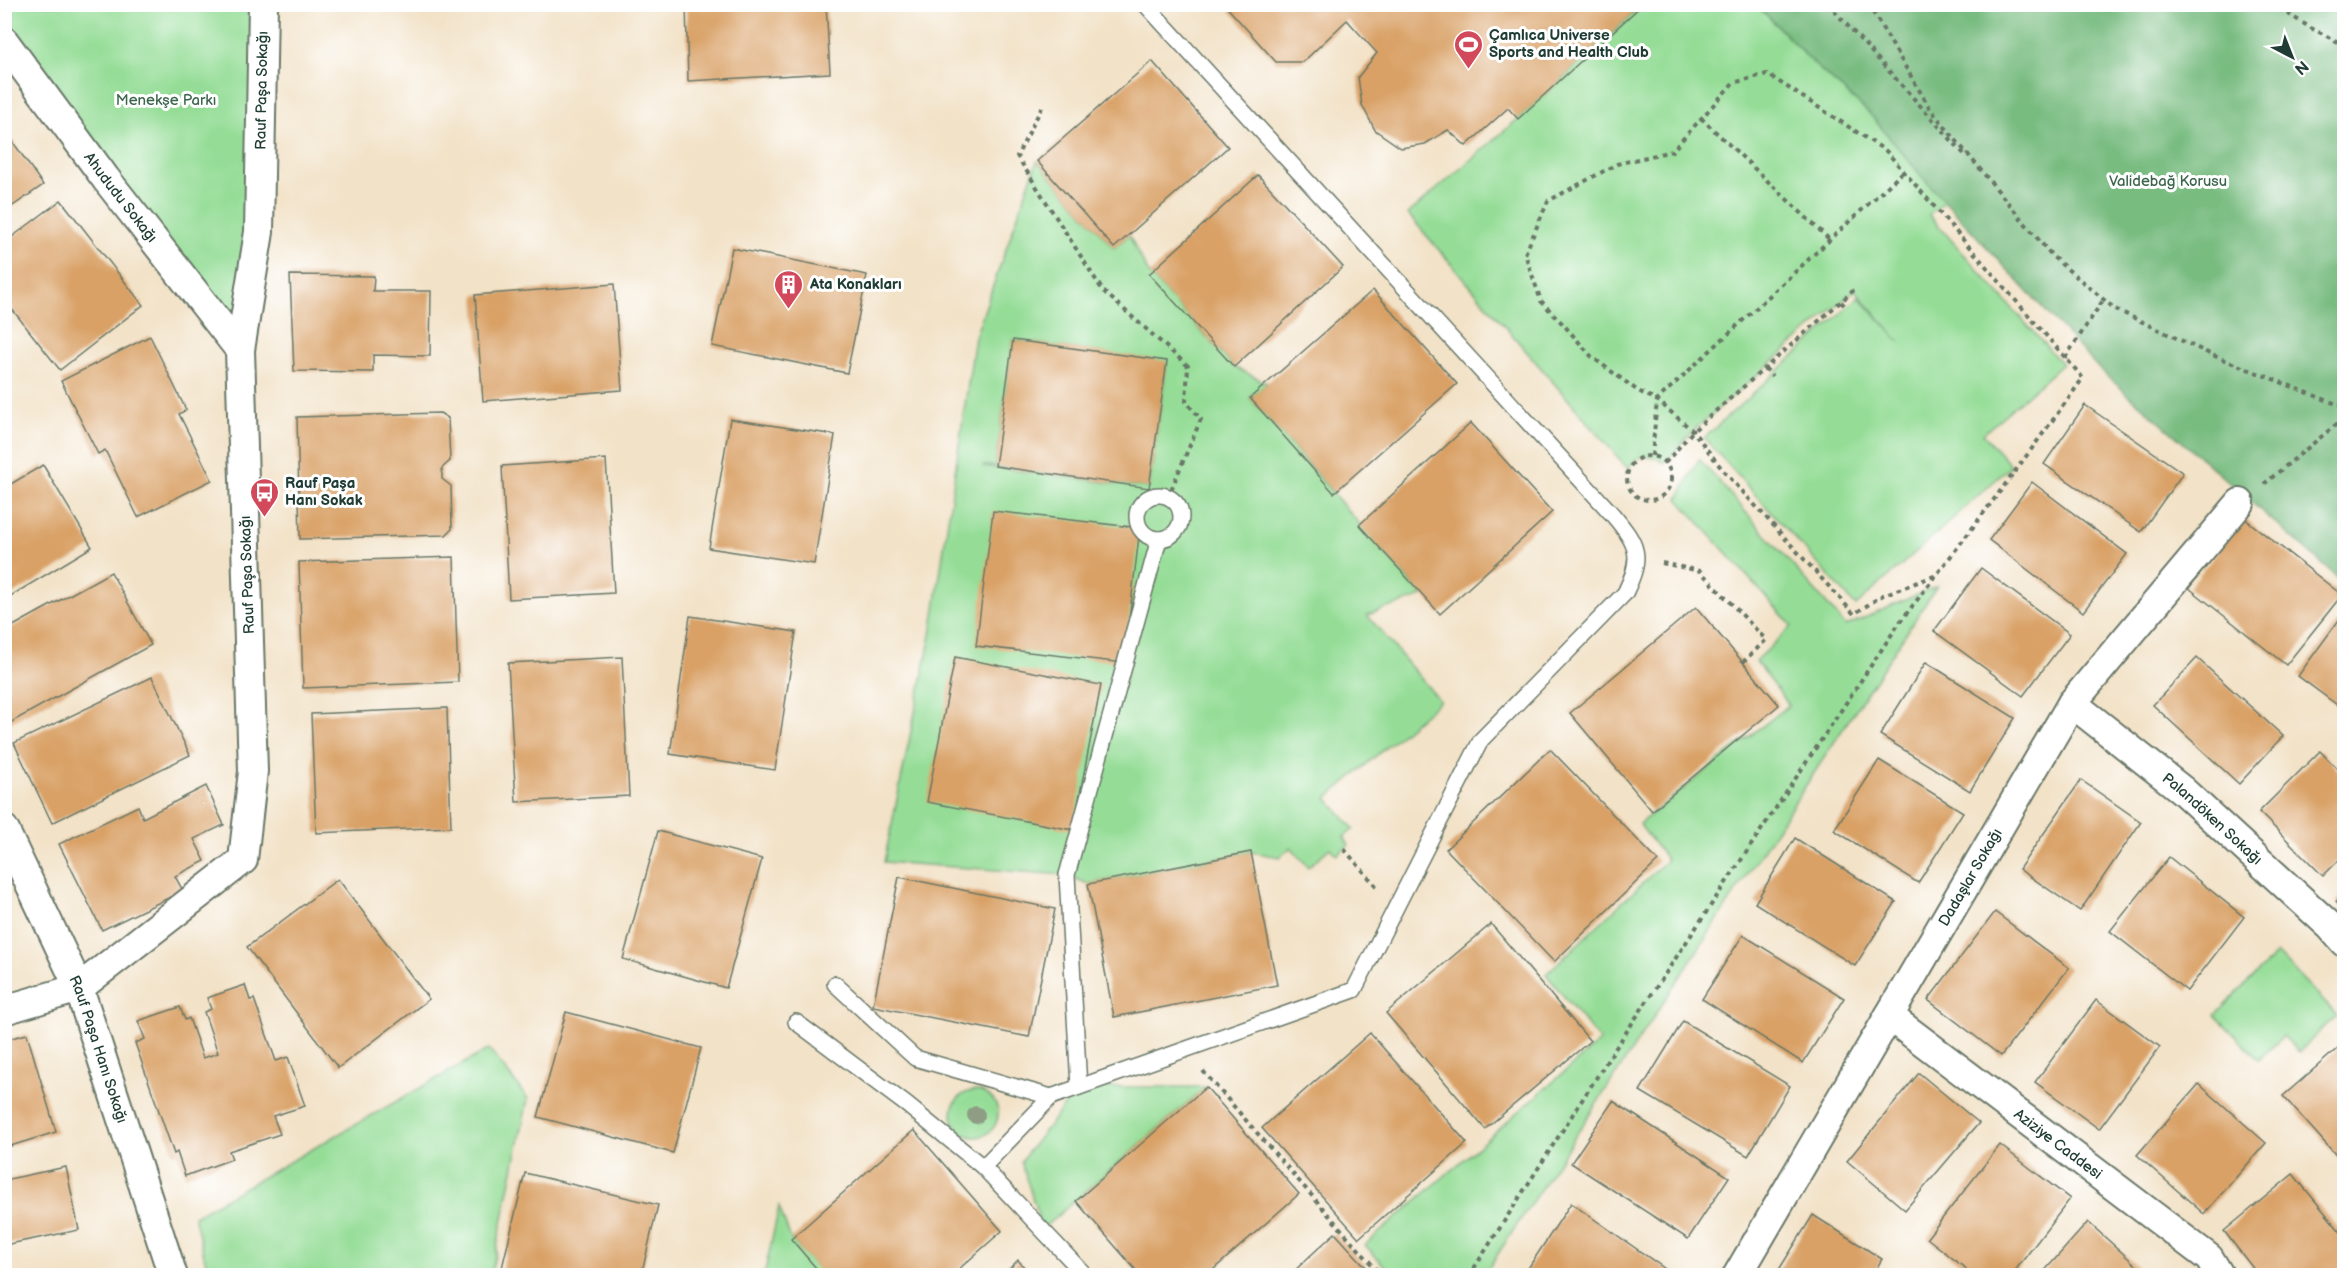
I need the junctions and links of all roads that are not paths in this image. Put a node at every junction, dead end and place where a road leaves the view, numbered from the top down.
1 (263, 4) edge
2 (1145, 4) edge
3 (4, 40) edge
4 (240, 350) junction
5 (2240, 503) road end
6 (1159, 539) junction
7 (2072, 703) junction
8 (4, 829) edge
9 (2344, 942) edge
10 (835, 984) dead end
11 (79, 988) junction
12 (4, 1010) edge
13 (1890, 1016) junction
14 (796, 1022) dead end
15 (1079, 1087) junction
16 (1051, 1096) junction
17 (983, 1167) junction
18 (173, 1275) edge
19 (1086, 1275) edge
20 (1737, 1275) edge
21 (2220, 1275) edge

1 - 4 street, Rauf Paşa Sokağı
2 - 15 lane
3 - 4 street, Ahududu Sokağı
4 - 11 street, Rauf Paşa Sokağı
5 - 7 street, Dadaşlar Sokağı
6 - 6 lane
6 - 15 lane
7 - 9 street, Palandöken Sokağı
7 - 13 street, Dadaşlar Sokağı
8 - 11 street, Rauf Paşa Hanı Sokağı
10 - 16 lane
11 - 12 street, Rauf Paşa Sokağı
11 - 18 street, Rauf Paşa Hanı Sokağı
13 - 20 street, Dadaşlar Sokağı
13 - 21 street, Aziziye Caddesi
14 - 17 lane
15 - 16 lane
16 - 17 lane
17 - 19 lane

